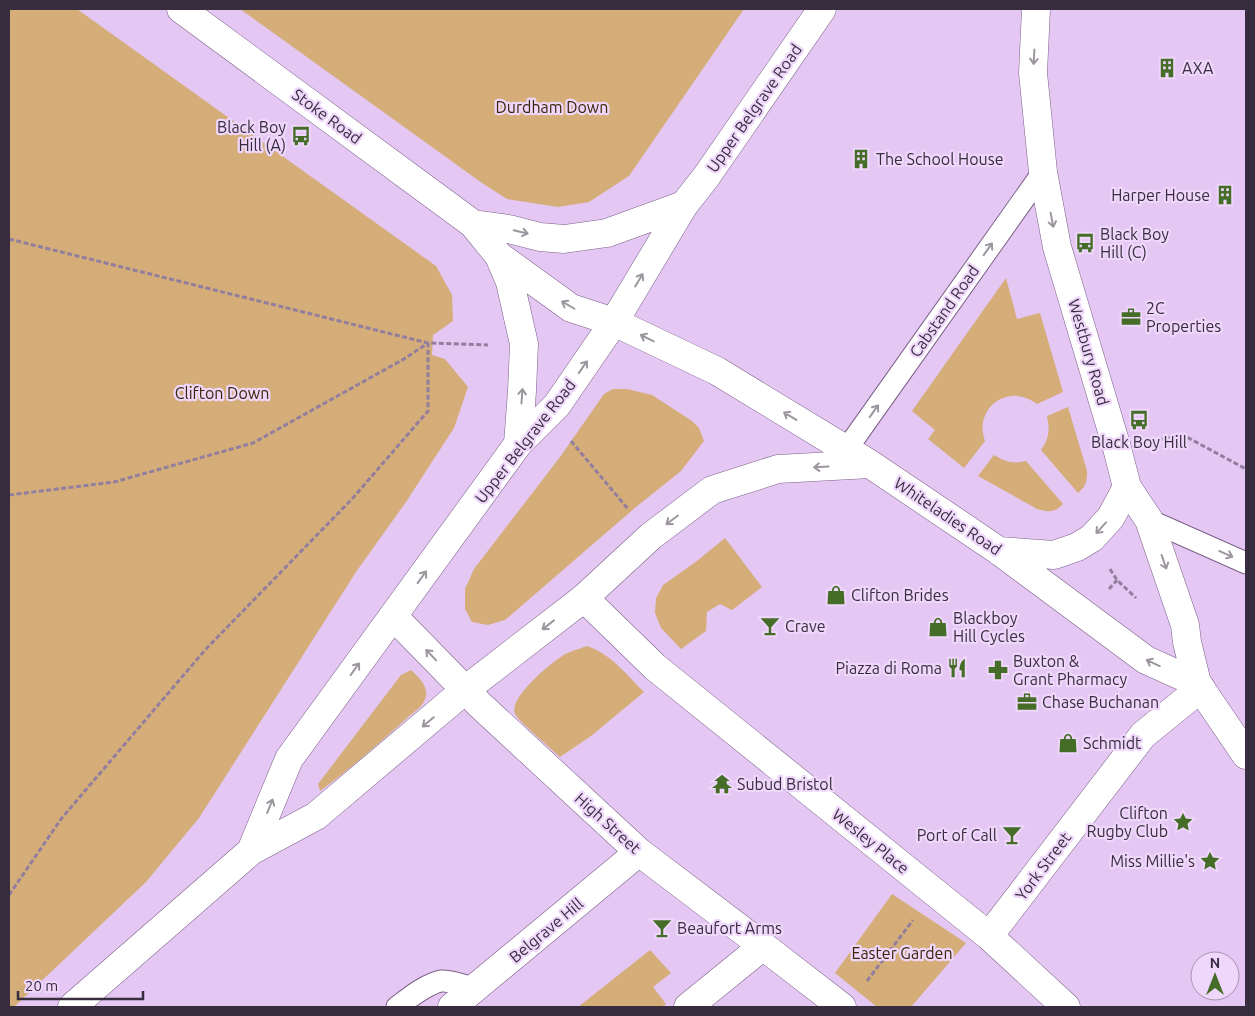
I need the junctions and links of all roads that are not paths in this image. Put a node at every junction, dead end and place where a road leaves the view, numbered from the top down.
1 (181, 9) edge
2 (822, 9) edge
3 (1036, 9) edge
4 (1043, 172) junction
5 (684, 205) junction
6 (473, 224) junction
7 (499, 256) junction
8 (614, 322) junction
9 (518, 444) junction
10 (846, 450) junction
11 (870, 464) junction
12 (1127, 487) junction
13 (1150, 520) junction
14 (999, 551) junction
15 (1246, 563) edge
16 (584, 598) junction
17 (393, 616) junction
18 (1199, 686) junction
19 (465, 690) junction
20 (1246, 755) edge
21 (251, 851) junction
22 (639, 852) junction
23 (989, 936) junction
24 (763, 946) junction
25 (475, 989) junction
26 (72, 1007) edge
27 (397, 1007) edge
28 (452, 1007) edge
29 (688, 1007) edge
30 (842, 1007) edge
31 (1066, 1007) edge

1 - 6 main road, Stoke Road
2 - 5 main road, Upper Belgrave Road
3 -> 4 main road, Westbury Road
10 -> 4 lane, Cabstand Road
4 -> 12 main road, Westbury Road
6 -> 5 main road, Stoke Road
8 -> 5 main road, Upper Belgrave Road
6 - 7 main road, Stoke Road
8 -> 7 main road, Stoke Road
9 -> 7 main road, Stoke Road
9 -> 8 main road, Upper Belgrave Road
10 -> 8 main road, Whiteladies Road
17 -> 9 main road, Upper Belgrave Road
10 - 11 main road, Whiteladies Road
11 - 14 main road, Whiteladies Road
11 -> 16 main road, Upper Belgrave Road
12 - 13 main road, Westbury Road
12 -> 14 main road
13 -> 15 lane
13 -> 18 main road, Westbury Road
18 -> 14 main road, Whiteladies Road
16 -> 19 main road, Upper Belgrave Road
16 - 23 main road, Wesley Place
19 -> 17 main road, High Street
21 -> 17 main road, Upper Belgrave Road
18 - 20 main road
18 - 23 main road, York Street
19 -> 21 main road, Upper Belgrave Road
19 - 22 main road, High Street
21 - 26 main road, Upper Belgrave Road
22 - 24 main road, High Street
22 - 25 main road, Belgrave Hill
23 - 31 main road, Wesley Place
24 - 29 main road
24 - 30 main road, High Street
25 - 27 lane
25 - 28 main road, Belgrave Hill

